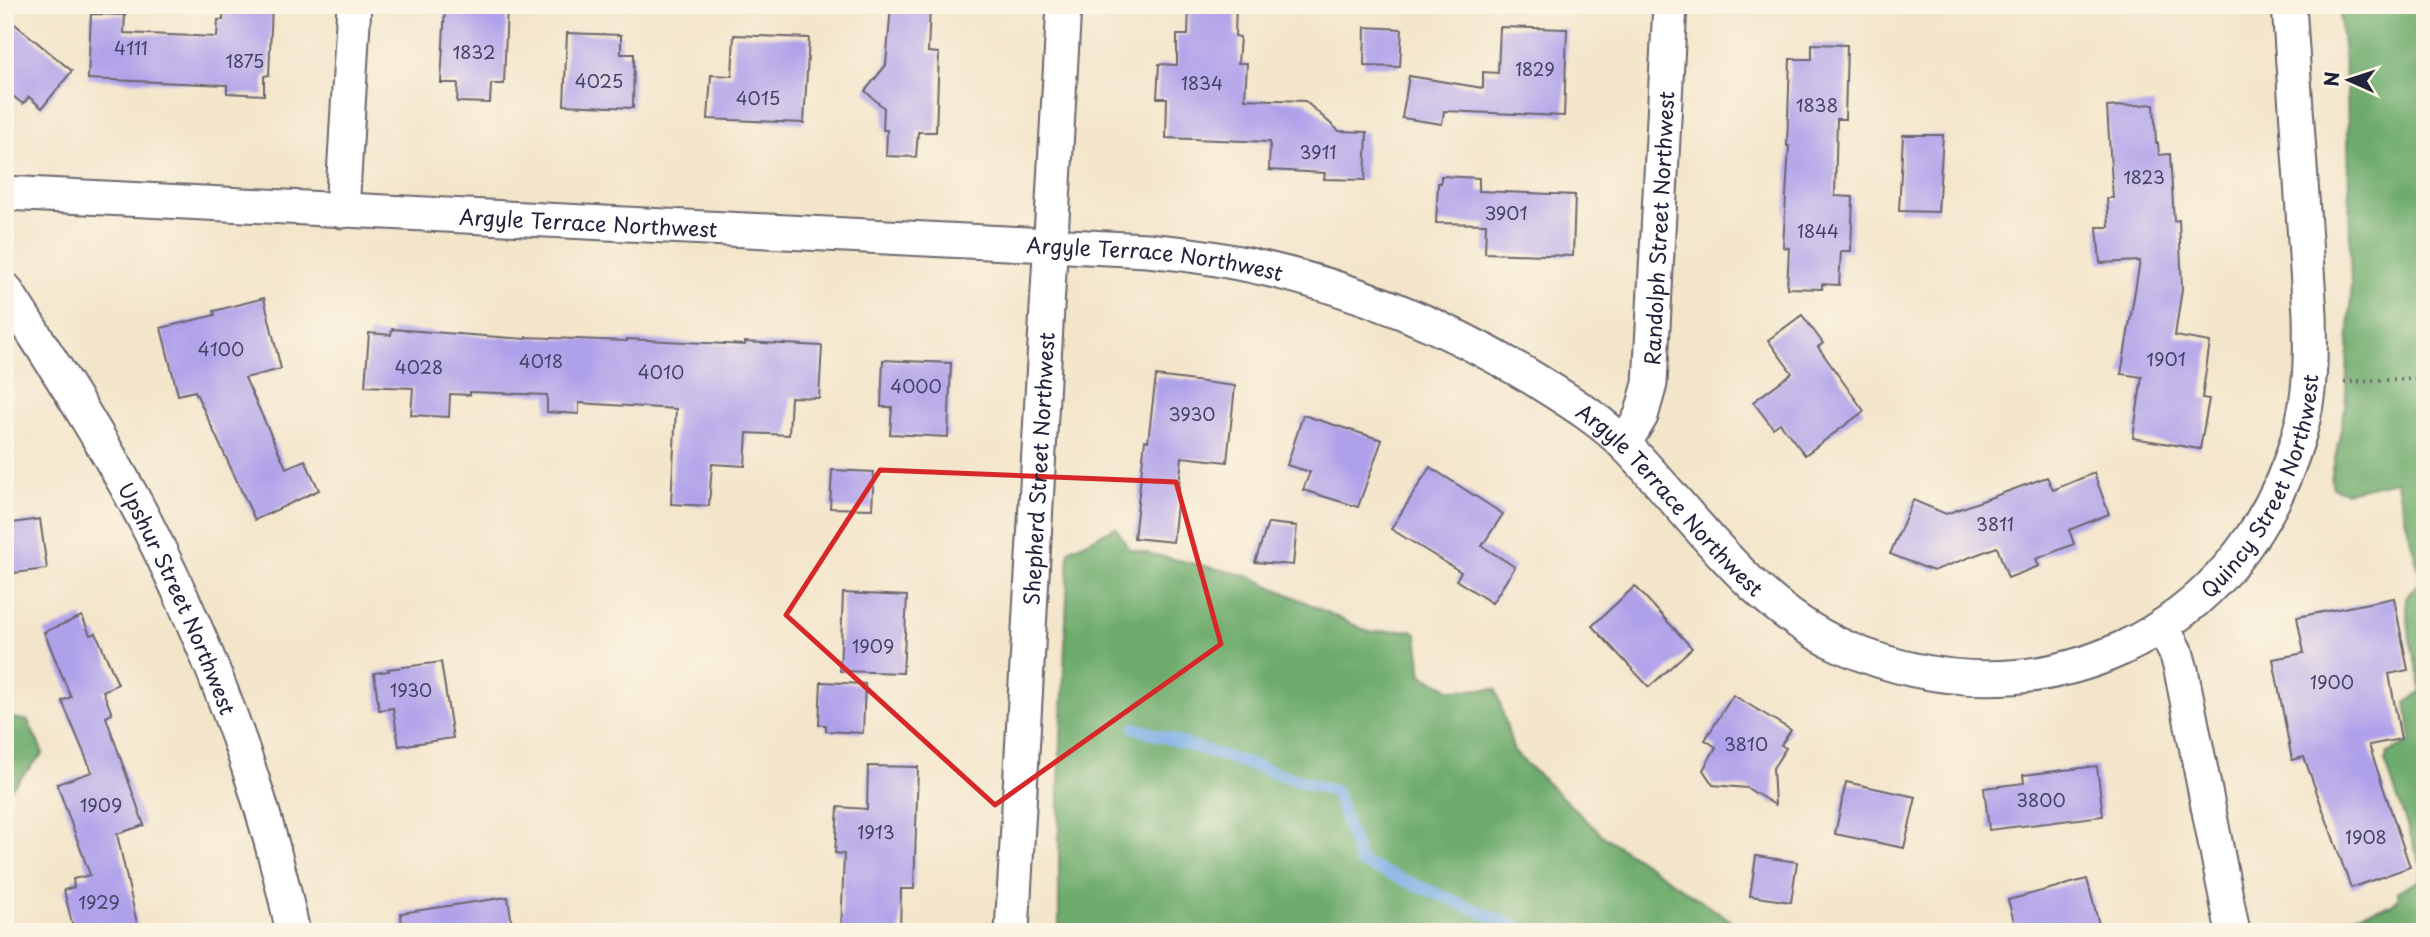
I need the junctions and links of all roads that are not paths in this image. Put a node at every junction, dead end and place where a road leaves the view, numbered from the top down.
1 (354, 5) edge
2 (1064, 5) edge
3 (1670, 5) edge
4 (2288, 5) edge
5 (5, 193) edge
6 (342, 211) junction
7 (1050, 245) junction
8 (5, 289) edge
9 (1624, 444) junction
10 (2162, 626) junction
11 (293, 932) edge
12 (1012, 932) edge
13 (2232, 932) edge

1 - 6 street
2 - 7 street, Shepherd Street Northwest
3 - 9 street, Randolph Street Northwest
4 - 10 street, Quincy Street Northwest
5 - 6 street, Argyle Terrace Northwest
6 - 7 street, Argyle Terrace Northwest
7 - 9 street, Argyle Terrace Northwest
7 - 12 street, Shepherd Street Northwest
8 - 11 street, Upshur Street Northwest
9 - 10 street, Argyle Terrace Northwest
10 - 13 street

